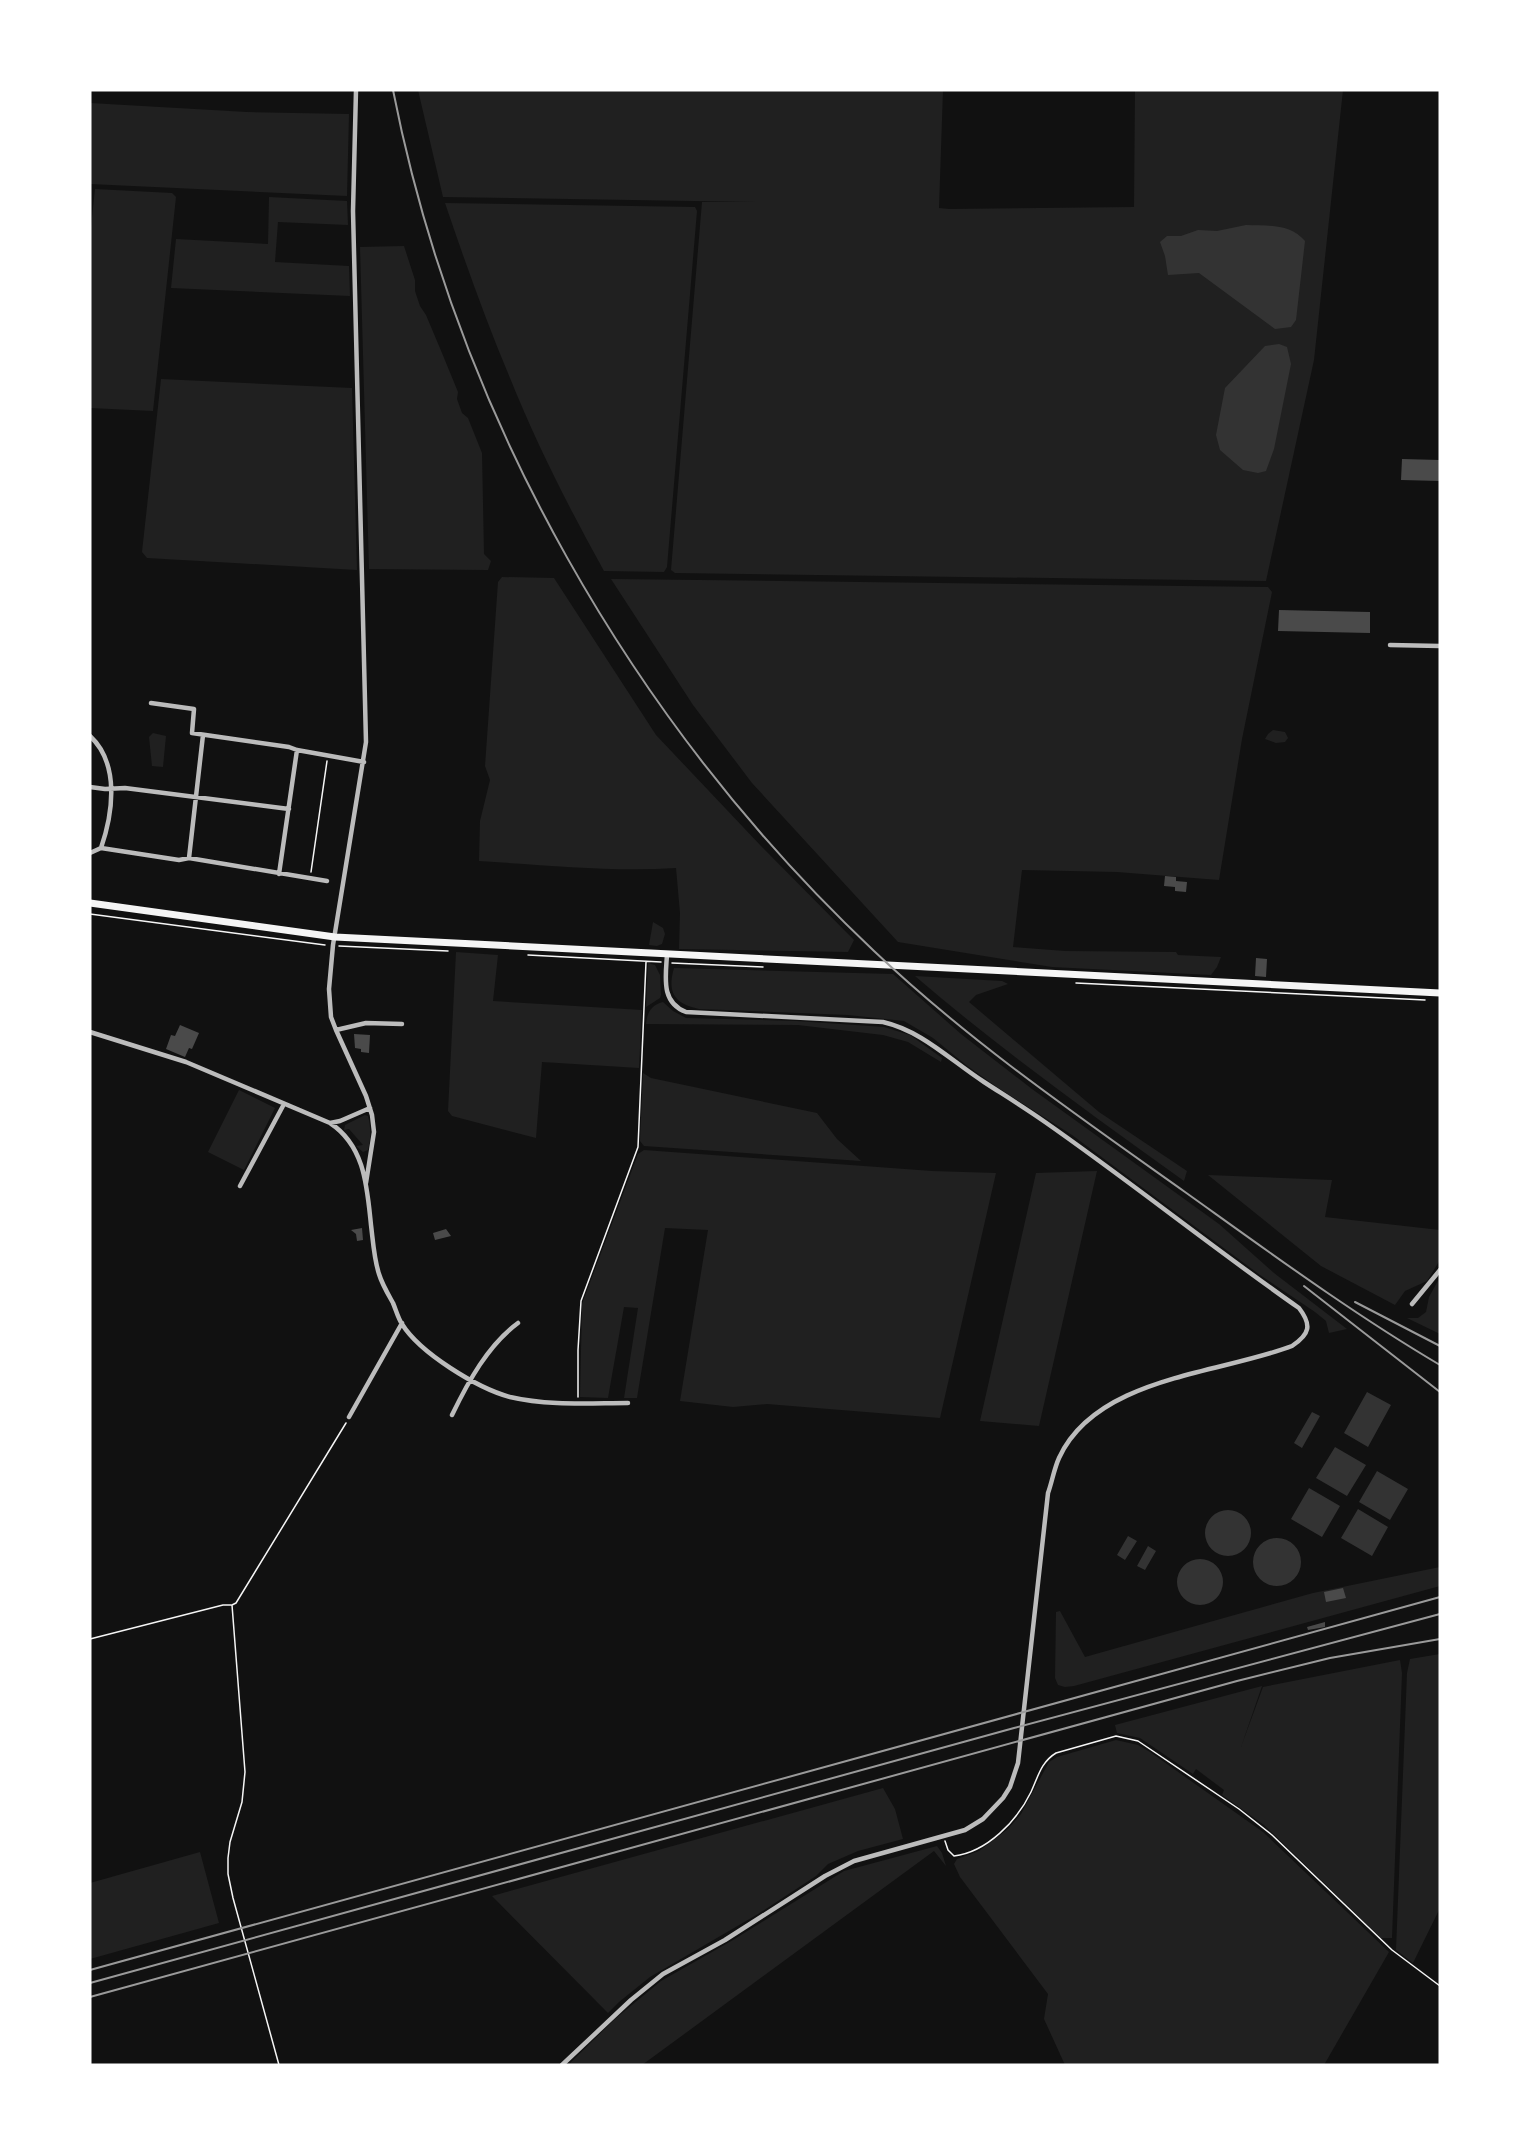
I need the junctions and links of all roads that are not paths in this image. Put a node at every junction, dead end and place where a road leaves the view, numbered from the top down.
1 (356, 90) edge
2 (1390, 645) dead end
3 (1440, 646) edge
4 (151, 703) dead end
5 (203, 735) junction
6 (90, 736) edge
7 (297, 750) junction
8 (364, 762) junction
9 (90, 787) edge
10 (112, 789) junction
11 (195, 798) junction
12 (289, 809) junction
13 (101, 848) junction
14 (90, 853) edge
15 (189, 858) junction
16 (279, 874) junction
17 (327, 882) dead end
18 (90, 903) edge
19 (335, 937) junction
20 (667, 954) junction
21 (1440, 993) edge
22 (402, 1024) dead end
23 (336, 1030) junction
24 (90, 1032) edge
25 (284, 1104) junction
26 (370, 1108) junction
27 (330, 1123) junction
28 (366, 1183) junction
29 (240, 1186) dead end
30 (1440, 1270) edge
31 (1412, 1304) dead end
32 (402, 1323) junction
33 (518, 1323) dead end
34 (470, 1379) junction
35 (628, 1403) dead end
36 (452, 1415) dead end
37 (349, 1417) road end
38 (562, 2065) edge

1 - 8 street
2 - 3 street
4 - 5 street
5 - 7 street
5 - 11 street
6 - 10 street
7 - 8 street
7 - 12 street
8 - 19 street
9 - 10 street
10 - 11 street
10 - 13 street
11 - 12 street
11 - 15 street
12 - 16 street
13 - 14 street
13 - 15 street
15 - 16 street
16 - 17 street
18 - 19 main road
19 - 20 main road
19 - 23 street
20 - 21 main road
20 - 38 street
22 - 23 street
23 - 26 street
24 - 25 street
25 - 27 street
25 - 29 street
26 - 27 street
26 - 28 street
27 - 28 street
28 - 32 street
30 - 31 street
32 - 34 street
32 - 37 street
33 - 34 street
34 - 35 street
34 - 36 street

